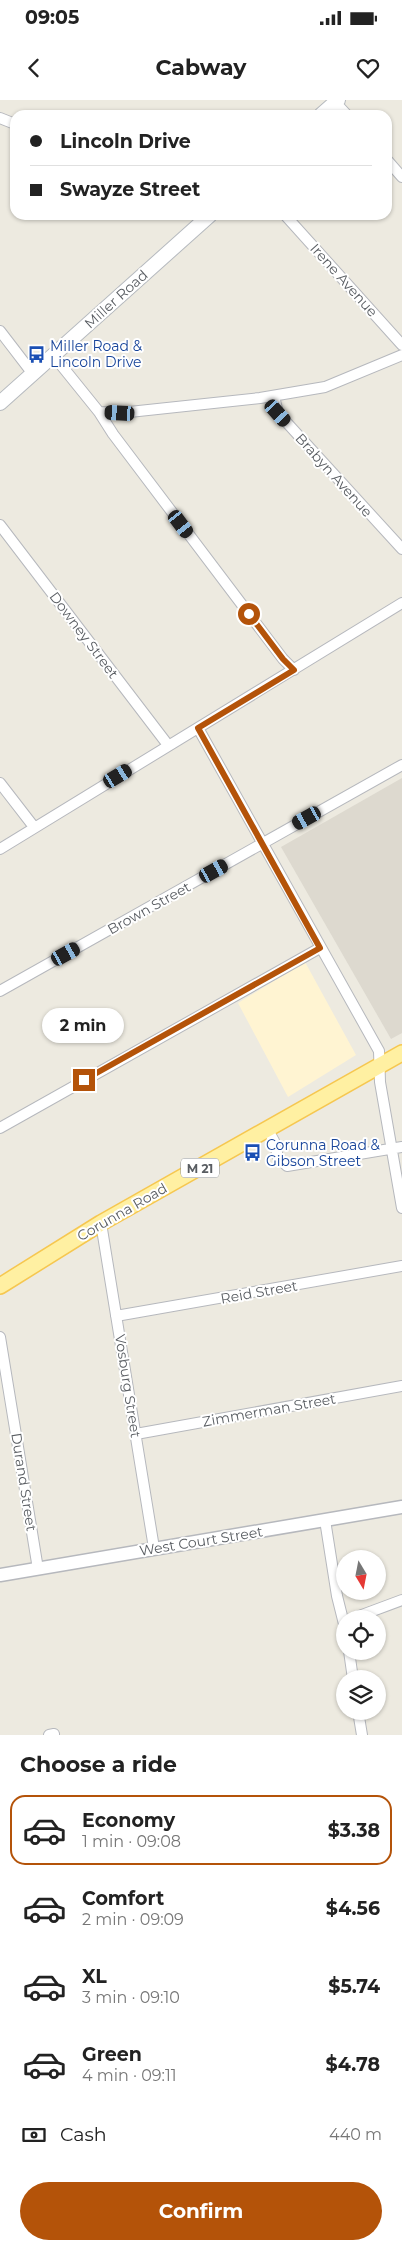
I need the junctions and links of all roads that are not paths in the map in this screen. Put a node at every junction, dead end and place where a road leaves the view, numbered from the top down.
1 (336, 101) edge
2 (326, 110) edge
3 (392, 166) edge
4 (402, 177) edge
5 (201, 220) edge
6 (290, 220) edge
7 (0, 331) edge
8 (402, 345) edge
9 (402, 355) edge
10 (53, 356) junction
11 (33, 374) junction
12 (274, 396) junction
13 (0, 403) edge
14 (99, 412) junction
15 (0, 525) edge
16 (402, 549) edge
17 (402, 603) edge
18 (294, 670) junction
19 (198, 728) junction
20 (168, 745) junction
21 (402, 765) edge
22 (0, 783) edge
23 (34, 827) junction
24 (263, 843) junction
25 (0, 849) edge
26 (320, 948) junction
27 (0, 991) edge
28 (402, 1053) edge
29 (379, 1066) junction
30 (0, 1128) edge
31 (268, 1130) junction
32 (397, 1147) edge
33 (402, 1208) edge
34 (101, 1223) junction
35 (402, 1266) edge
36 (0, 1286) edge
37 (116, 1316) junction
38 (0, 1337) edge
39 (402, 1386) edge
40 (12, 1408) junction
41 (0, 1410) edge
42 (136, 1434) junction
43 (402, 1507) edge
44 (325, 1520) junction
45 (154, 1548) junction
46 (38, 1568) junction
47 (0, 1575) edge
48 (402, 1600) edge
49 (342, 1610) edge
50 (377, 1610) edge
51 (360, 1720) edge
52 (362, 1735) edge

1 - 2 main road
3 - 4 street
5 - 10 main road, Miller Road
6 - 8 street, Irene Avenue
7 - 11 street
9 - 12 street
10 - 11 main road, Miller Road
10 - 14 street
11 - 13 main road, Miller Road
12 - 14 street
12 - 16 street, Brabyn Avenue
14 - 18 street
15 - 20 street, Downey Street
17 - 18 street
18 - 19 street
19 - 20 street
19 - 24 street
20 - 23 street
21 - 24 street, Brown Street
22 - 23 street
23 - 25 street
24 - 26 street
24 - 27 street, Brown Street
26 - 29 street
26 - 30 street
28 - 29 main road, Corunna Road / M 21
29 - 31 main road, Corunna Road / M 21
29 - 32 street
31 - 32 street
31 - 34 main road, Corunna Road / M 21
32 - 33 street
34 - 36 main road, Corunna Road / M 21
34 - 37 street, Vosburg Street
35 - 37 street, Reid Street
37 - 42 street, Vosburg Street
38 - 40 street, Durand Street
39 - 42 street, Zimmerman Street
40 - 41 street
40 - 46 street, Durand Street
42 - 45 street, Vosburg Street
43 - 44 street, West Court Street
44 - 45 street, West Court Street
44 - 49 street
45 - 46 street, West Court Street
46 - 47 street, West Court Street
48 - 50 street
51 - 52 street

